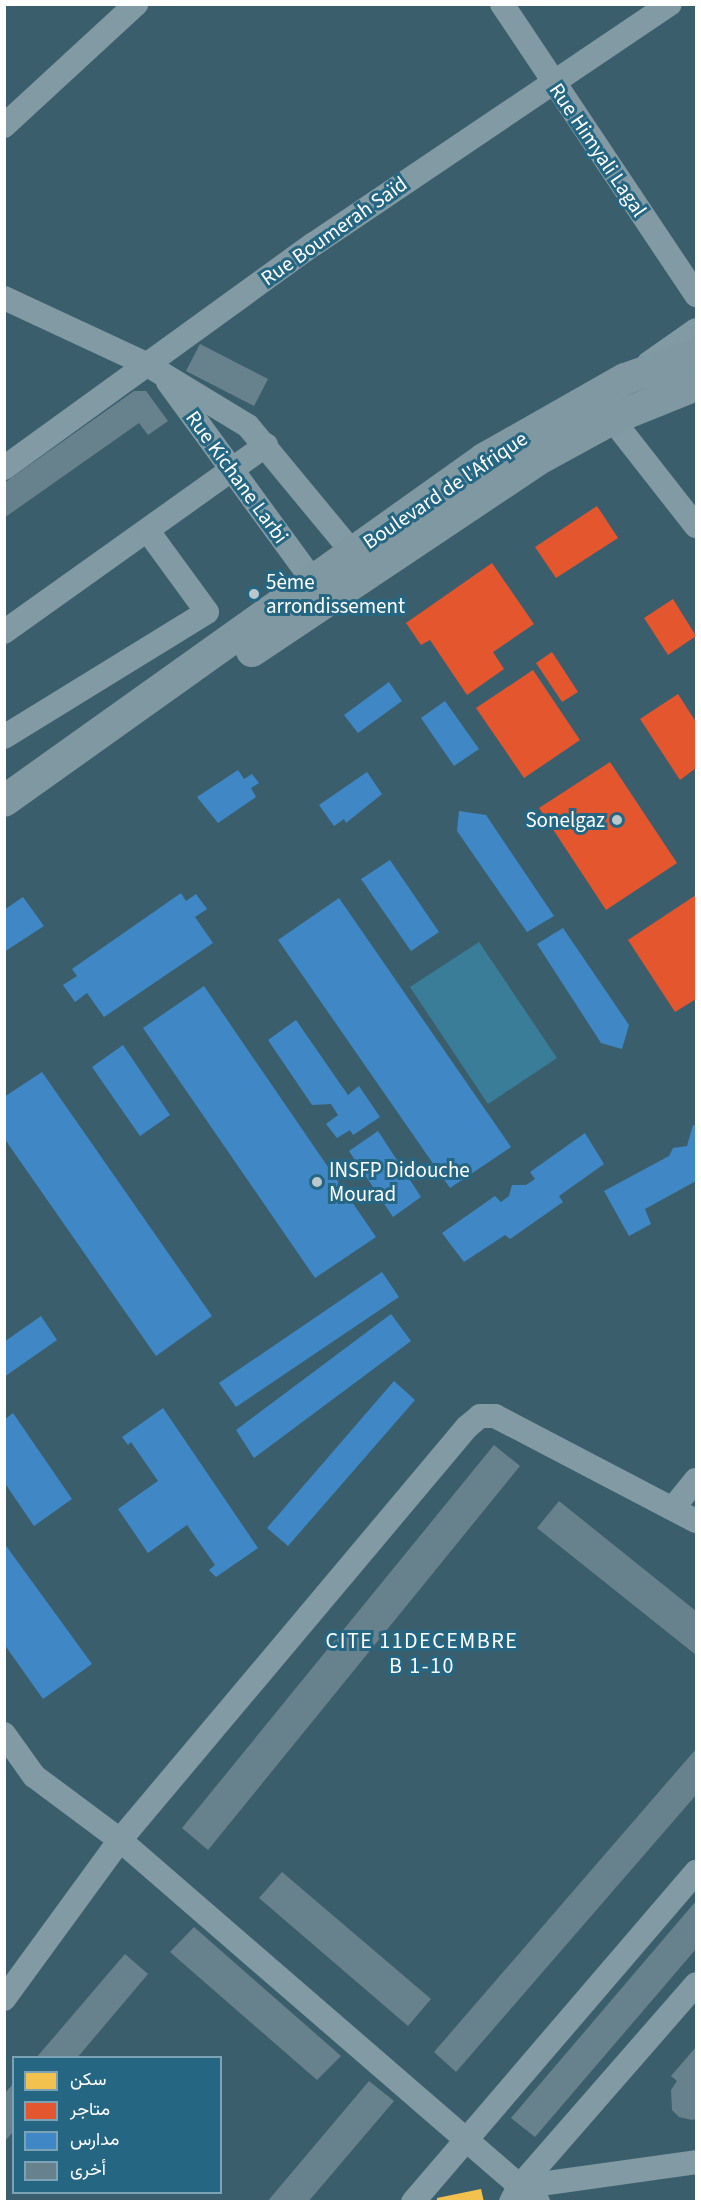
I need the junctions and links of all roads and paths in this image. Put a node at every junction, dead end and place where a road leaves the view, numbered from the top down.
1 (136, 4) edge
2 (502, 4) edge
3 (670, 4) edge
4 (552, 82) junction
5 (4, 126) edge
6 (696, 295) edge
7 (4, 297) edge
8 (696, 330) edge
9 (696, 354) edge
10 (154, 369) junction
11 (625, 379) junction
12 (696, 385) edge
13 (612, 419) junction
14 (266, 445) junction
15 (4, 468) edge
16 (232, 469) junction
17 (696, 526) edge
18 (148, 531) junction
19 (353, 552) junction
20 (313, 581) junction
21 (4, 632) edge
22 (4, 737) edge
23 (7, 800) edge
24 (696, 1480) edge
25 (673, 1508) junction
26 (696, 1521) edge
27 (4, 1734) edge
28 (120, 1840) junction
29 (696, 1872) edge
30 (696, 1984) edge
31 (4, 1999) edge
32 (465, 2141) junction
33 (696, 2162) edge
34 (515, 2194) edge
35 (419, 2199) edge
36 (538, 2202) edge

1 - 5 street
2 - 4 street, Rue Himyali Lagal
3 - 4 street, Rue Boumerah Saïd
4 - 6 street, Rue Himyali Lagal
4 - 10 street, Rue Boumerah Saïd
7 - 10 street, Rue Kichane Larbi
8 - 11 street
9 - 11 main road, Boulevard de l'Afrique
10 - 14 street, Rue Kichane Larbi
10 - 15 street, Rue Boumerah Saïd
10 - 16 street, Rue Kichane Larbi
11 - 19 main road, Boulevard de l'Afrique
12 - 13 main road, Boulevard de l'Afrique
13 - 17 street
13 - 23 main road, Boulevard de l'Afrique
14 - 16 street
14 - 19 street, Rue Kichane Larbi
16 - 18 street
16 - 20 street, Rue Kichane Larbi
18 - 21 street
18 - 22 street
19 - 20 main road, Boulevard de l'Afrique
20 - 23 main road, Boulevard de l'Afrique
24 - 25 street
25 - 26 street
25 - 28 street
27 - 28 street
28 - 31 street
28 - 32 street
29 - 32 street
30 - 34 street
32 - 34 street
32 - 35 street
33 - 34 street
34 - 36 street

